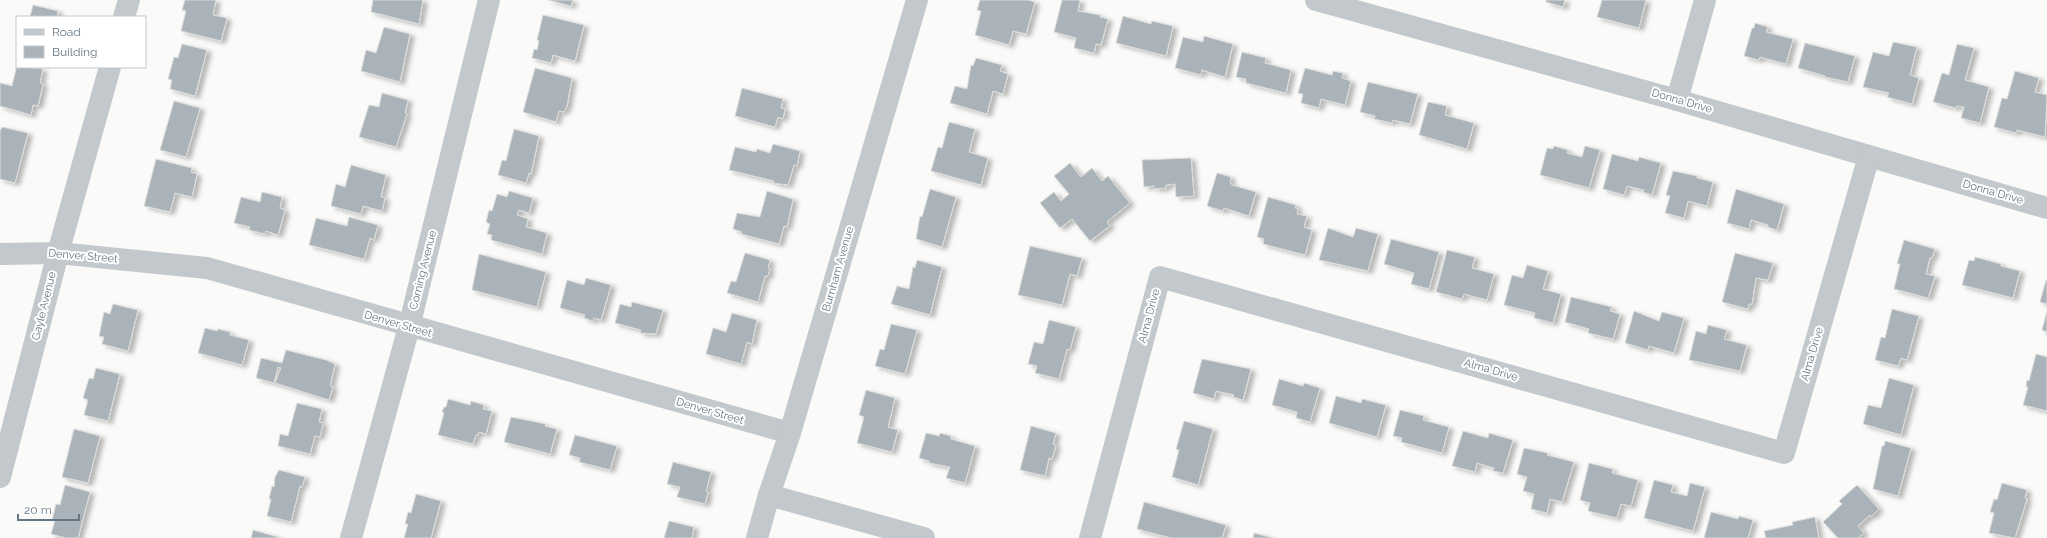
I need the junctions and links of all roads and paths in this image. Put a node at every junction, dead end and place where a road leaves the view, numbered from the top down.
1 (129, 0) edge
2 (489, 0) edge
3 (917, 0) edge
4 (1316, 0) edge
5 (1705, 0) edge
6 (124, 16) edge
7 (110, 68) edge
8 (1677, 100) junction
9 (1869, 156) junction
10 (2047, 208) edge
11 (58, 253) junction
12 (0, 254) edge
13 (409, 327) junction
14 (790, 433) junction
15 (0, 477) edge
16 (769, 495) junction
17 (351, 538) edge
18 (757, 538) edge
19 (924, 538) edge
20 (1090, 538) edge

1 - 6 street
2 - 13 street, Corning Avenue
3 - 14 street, Burnham Avenue
4 - 8 street, Donna Drive
5 - 8 street
7 - 11 street, Gayle Avenue
8 - 9 street, Donna Drive
9 - 10 street, Donna Drive
9 - 20 street, Alma Drive
11 - 12 street, Denver Street
11 - 13 street, Denver Street
11 - 15 street, Gayle Avenue
13 - 14 street, Denver Street
13 - 17 street, Corning Avenue
14 - 16 street, Burnham Avenue
16 - 18 street, Burnham Avenue
16 - 19 street

